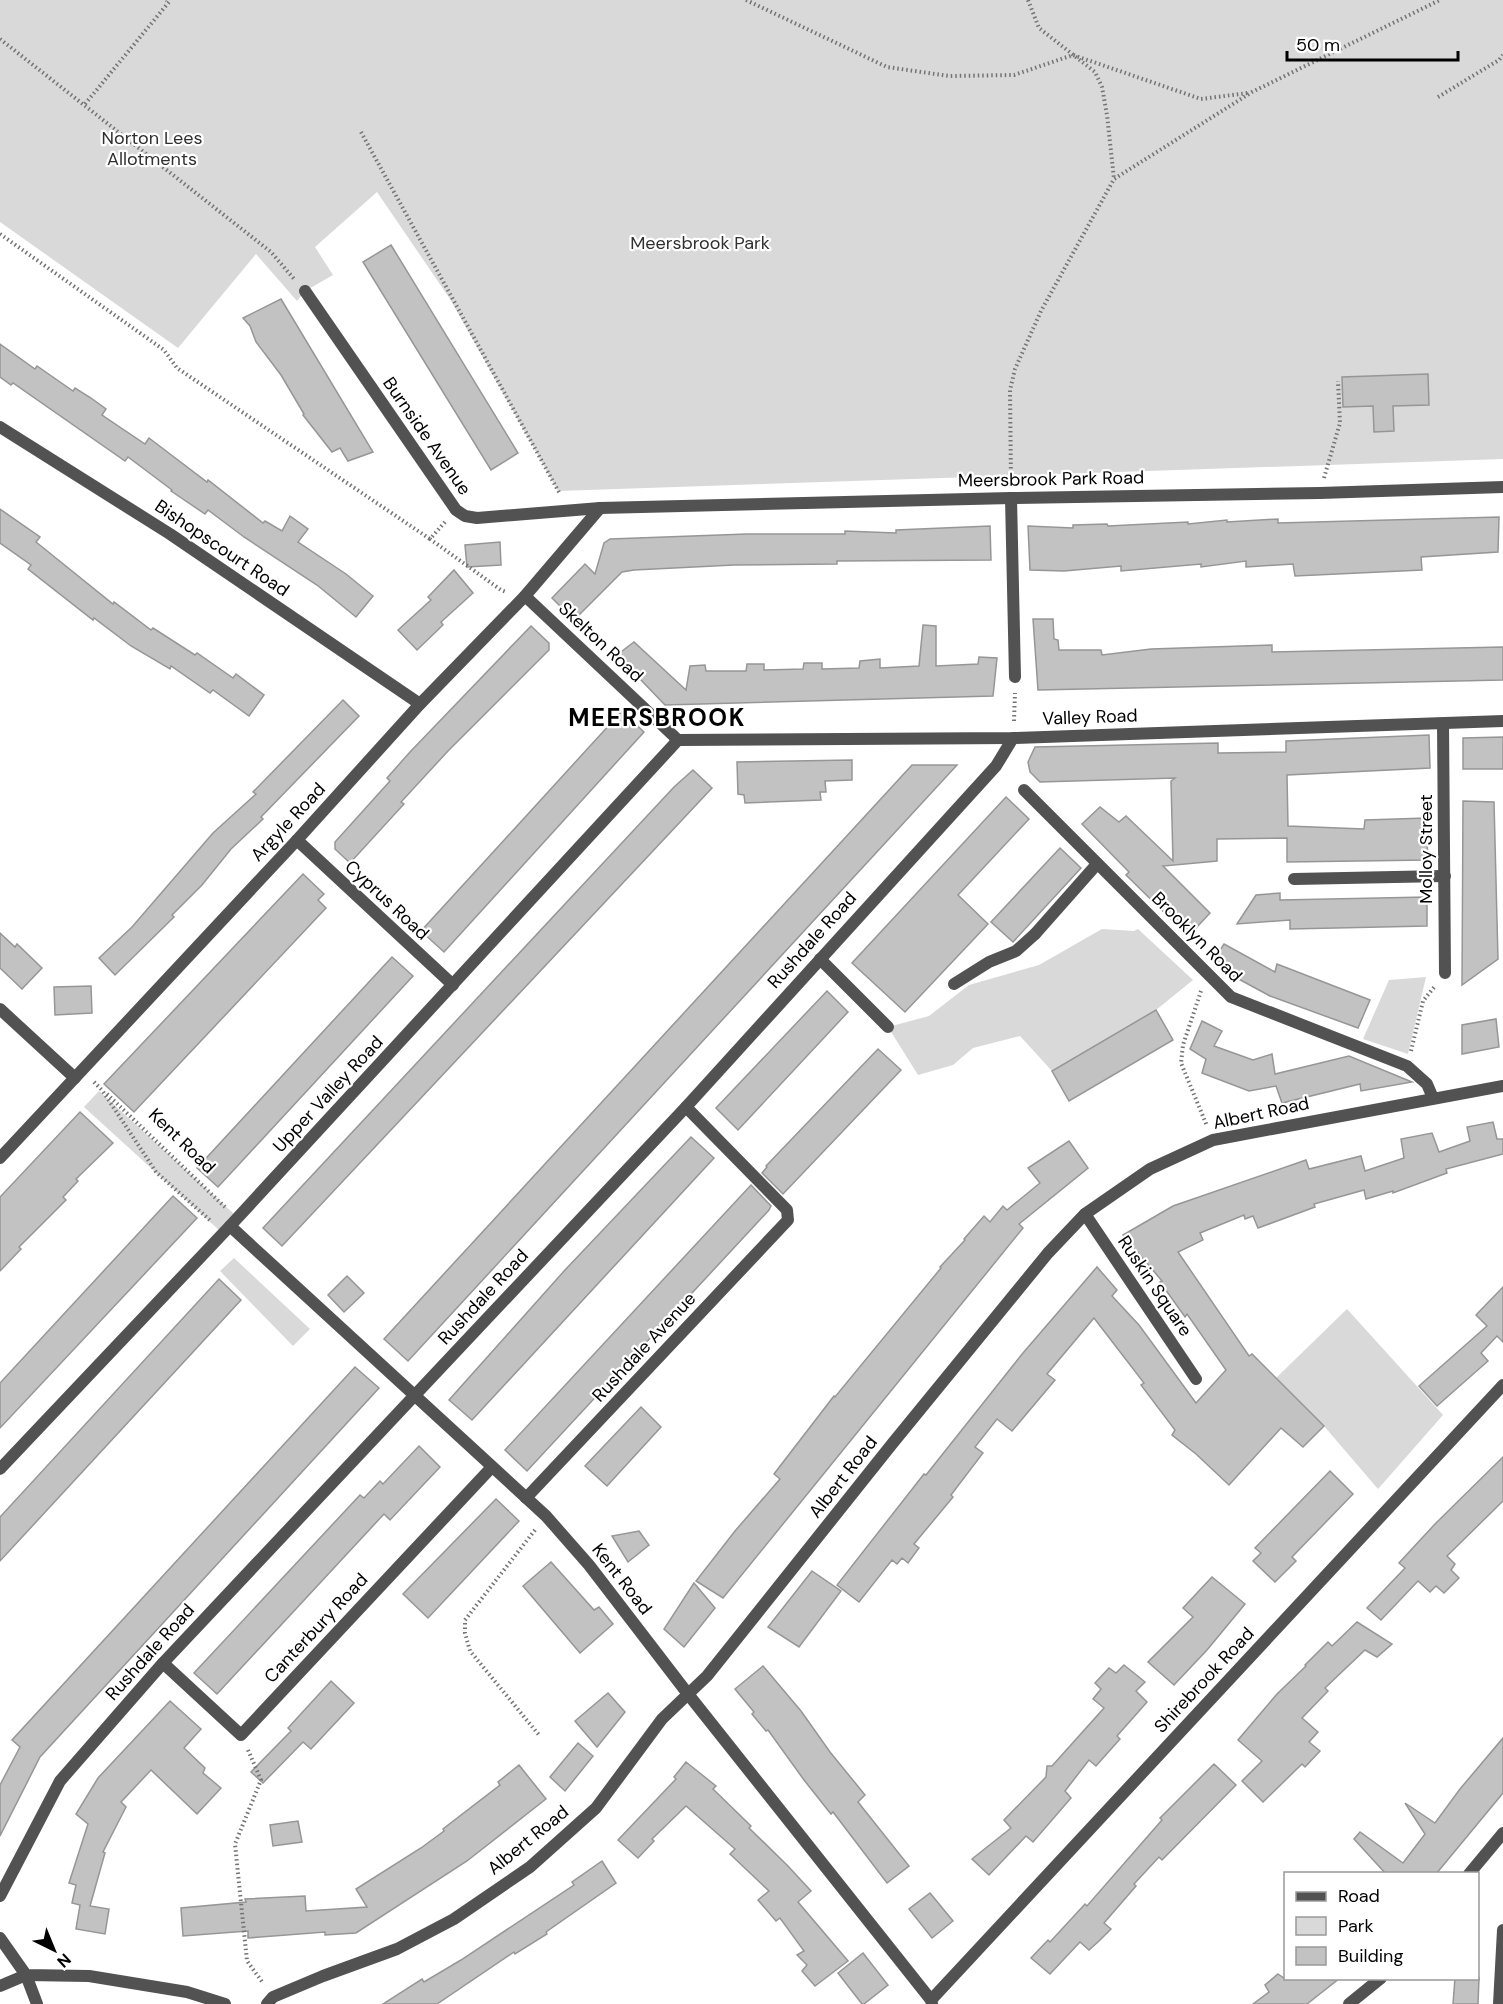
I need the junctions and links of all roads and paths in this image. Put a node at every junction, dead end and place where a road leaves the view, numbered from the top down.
1 (166, 0) edge
2 (746, 0) edge
3 (1028, 0) edge
4 (1440, 0) edge
5 (0, 39) edge
6 (1073, 55) junction
7 (1503, 55) edge
8 (1252, 92) junction
9 (1438, 97) dead end
10 (85, 104) junction
11 (361, 132) dead end
12 (1114, 179) junction
13 (0, 234) edge
14 (305, 291) joint
15 (1338, 381) dead end
16 (0, 427) edge
17 (1503, 487) edge
18 (1320, 493) junction
19 (1011, 498) junction
20 (600, 508) junction
21 (456, 510) junction
22 (568, 510) junction
23 (430, 539) junction
24 (525, 596) junction
25 (1015, 677) joint
26 (420, 704) junction
27 (1503, 721) edge
28 (1443, 724) junction
29 (1013, 738) junction
30 (678, 740) junction
31 (1024, 790) dead end
32 (297, 840) junction
33 (1097, 864) junction
34 (1445, 876) junction
35 (1294, 879) dead end
36 (820, 959) junction
37 (1207, 973) junction
38 (1444, 973) joint
39 (954, 984) dead end
40 (453, 985) junction
41 (0, 1009) edge
42 (888, 1027) dead end
43 (1407, 1066) junction
44 (78, 1074) junction
45 (1503, 1086) edge
46 (102, 1090) junction
47 (1433, 1098) junction
48 (686, 1107) junction
49 (1213, 1140) junction
50 (0, 1158) edge
51 (1085, 1214) junction
52 (230, 1225) junction
53 (1197, 1378) dead end
54 (1503, 1385) edge
55 (414, 1397) junction
56 (491, 1468) junction
57 (0, 1469) edge
58 (526, 1498) junction
59 (546, 1516) junction
60 (163, 1663) junction
61 (688, 1694) junction
62 (539, 1735) dead end
63 (241, 1736) junction
64 (1503, 1833) edge
65 (1471, 1872) edge
66 (0, 1896) edge
67 (1503, 1930) edge
68 (0, 1938) edge
69 (26, 1975) junction
70 (1379, 1980) edge
71 (0, 1986) edge
72 (270, 2000) edge
73 (932, 2002) edge
74 (38, 2004) edge
75 (225, 2004) edge
76 (1349, 2004) edge
77 (1499, 2004) edge

1 - 10 path
2 - 6 path
3 - 6 path
4 - 8 path
5 - 10 path
6 - 8 path
6 - 12 path
7 - 9 path
8 - 12 path
10 - 14 path
11 - 22 path
12 - 19 path
13 - 23 path
14 - 21 street, Burnside Avenue
15 - 18 path
16 - 26 street, Bishopscourt Road
17 - 18 street, Meersbrook Park Road
18 - 19 street, Meersbrook Park Road
19 - 20 street, Meersbrook Park Road
19 - 25 street
20 - 22 street, Burnside Avenue
20 - 24 street, Argyle Road
21 - 22 street, Burnside Avenue
21 - 23 path
23 - 24 path
24 - 26 street, Argyle Road
24 - 30 street, Skelton Road
25 - 29 path
26 - 32 street, Argyle Road
27 - 28 street, Valley Road
28 - 29 street, Valley Road
28 - 34 street, Molloy Street
29 - 30 street, Valley Road
29 - 36 street, Rushdale Road
30 - 40 street, Upper Valley Road
31 - 33 street, Brooklyn Road
32 - 40 street, Cyprus Road
32 - 44 street, Argyle Road
33 - 37 street, Brooklyn Road
33 - 39 street
34 - 35 street
34 - 38 street, Molloy Street
36 - 42 street
36 - 48 street, Rushdale Road
37 - 43 street, Brooklyn Road
37 - 49 path
38 - 43 path
40 - 52 street, Upper Valley Road
41 - 44 street
43 - 47 street, Brooklyn Road
44 - 46 path
44 - 50 street, Argyle Road
45 - 47 street, Albert Road
46 - 52 path, Kent Road
46 - 52 path
47 - 49 street, Albert Road
48 - 55 street, Rushdale Road
48 - 58 street, Rushdale Avenue
49 - 51 street, Albert Road
51 - 53 street, Ruskin Square
51 - 61 street, Albert Road
52 - 55 street, Kent Road
52 - 57 street, Upper Valley Road
54 - 73 street, Shirebrook Road
55 - 56 street, Kent Road
55 - 60 street, Rushdale Road
56 - 58 street, Kent Road
56 - 63 street, Canterbury Road
58 - 59 street, Kent Road
59 - 61 street, Kent Road
59 - 62 path
60 - 63 street
60 - 66 street, Rushdale Road
61 - 72 street, Albert Road
61 - 73 street, Kent Road
63 - 72 path
64 - 65 street
67 - 77 street
68 - 69 street
69 - 71 street
69 - 74 street
69 - 75 street
70 - 76 street

